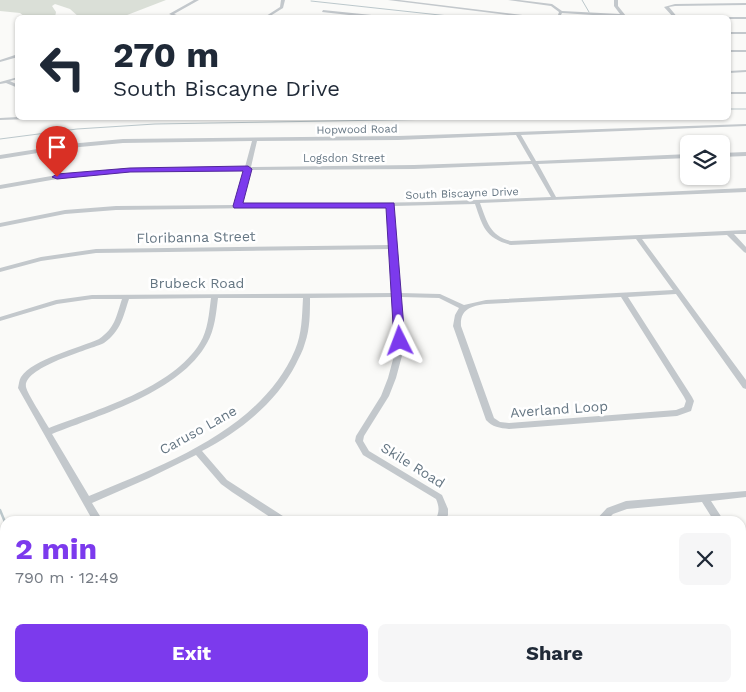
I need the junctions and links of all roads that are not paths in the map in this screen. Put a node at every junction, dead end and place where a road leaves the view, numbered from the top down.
1 (197, 0) edge
2 (283, 0) edge
3 (390, 0) edge
4 (510, 0) edge
5 (616, 0) edge
6 (746, 4) edge
7 (323, 11) dead end
8 (561, 12) junction
9 (174, 15) edge
10 (270, 15) edge
11 (362, 15) edge
12 (520, 15) edge
13 (560, 15) edge
14 (608, 15) edge
15 (623, 15) edge
16 (673, 15) edge
17 (731, 18) edge
18 (746, 18) edge
19 (731, 33) edge
20 (746, 33) edge
21 (731, 51) edge
22 (746, 51) edge
23 (15, 57) edge
24 (0, 61) edge
25 (746, 71) edge
26 (731, 72) edge
27 (15, 79) edge
28 (6, 81) junction
29 (0, 83) edge
30 (15, 86) edge
31 (731, 93) edge
32 (746, 93) edge
33 (15, 118) edge
34 (0, 119) edge
35 (746, 125) edge
36 (518, 134) junction
37 (255, 139) junction
38 (746, 154) edge
39 (730, 155) edge
40 (680, 156) edge
41 (0, 157) edge
42 (535, 163) junction
43 (248, 169) junction
44 (0, 187) edge
45 (746, 190) edge
46 (555, 199) junction
47 (477, 202) junction
48 (391, 205) junction
49 (238, 206) junction
50 (0, 225) edge
51 (746, 232) edge
52 (729, 233) junction
53 (638, 237) junction
54 (394, 247) junction
55 (746, 251) edge
56 (0, 270) edge
57 (678, 292) junction
58 (397, 294) junction
59 (307, 295) junction
60 (623, 295) junction
61 (127, 296) junction
62 (215, 296) junction
63 (464, 308) junction
64 (0, 319) edge
65 (746, 386) edge
66 (48, 432) junction
67 (197, 450) junction
68 (746, 494) edge
69 (705, 498) junction
70 (87, 501) junction
71 (95, 516) edge
72 (275, 516) edge
73 (443, 516) edge
74 (605, 516) edge
75 (716, 516) edge

1 - 9 street
2 - 10 street
3 - 12 street
4 - 8 street
5 - 15 street
6 - 16 street
7 - 11 street
8 - 13 street
8 - 14 street
17 - 18 street
19 - 20 street
21 - 22 street
23 - 24 street
25 - 26 street
27 - 28 street
28 - 29 street
28 - 30 street
31 - 32 street
33 - 34 street
35 - 36 street, Hopwood Road
36 - 37 street, Hopwood Road
36 - 42 street
37 - 41 street, Hopwood Road
37 - 43 street
38 - 39 street
40 - 42 street, Logsdon Street
42 - 43 street, Logsdon Street
42 - 46 street
43 - 44 street, Logsdon Street
43 - 49 street
45 - 46 street, South Biscayne Drive
46 - 47 street, South Biscayne Drive
47 - 48 street, South Biscayne Drive
47 - 53 street
48 - 49 street, South Biscayne Drive
48 - 54 street, Skile Road
49 - 50 street, South Biscayne Drive
51 - 52 street
52 - 53 street
52 - 55 street
53 - 57 street
54 - 56 street, Floribanna Street
54 - 58 street, Skile Road
57 - 60 street
57 - 65 street
58 - 59 street, Brubeck Road
58 - 63 street, Brubeck Road
58 - 73 street, Skile Road
59 - 62 street, Brubeck Road
59 - 67 street, Caruso Lane
60 - 63 street
60 - 63 street, Averland Loop
61 - 62 street, Brubeck Road
61 - 64 street, Brubeck Road
61 - 66 street
62 - 66 street
66 - 70 street
67 - 70 street, Caruso Lane
67 - 72 street
68 - 69 street
69 - 74 street
69 - 75 street
70 - 71 street

